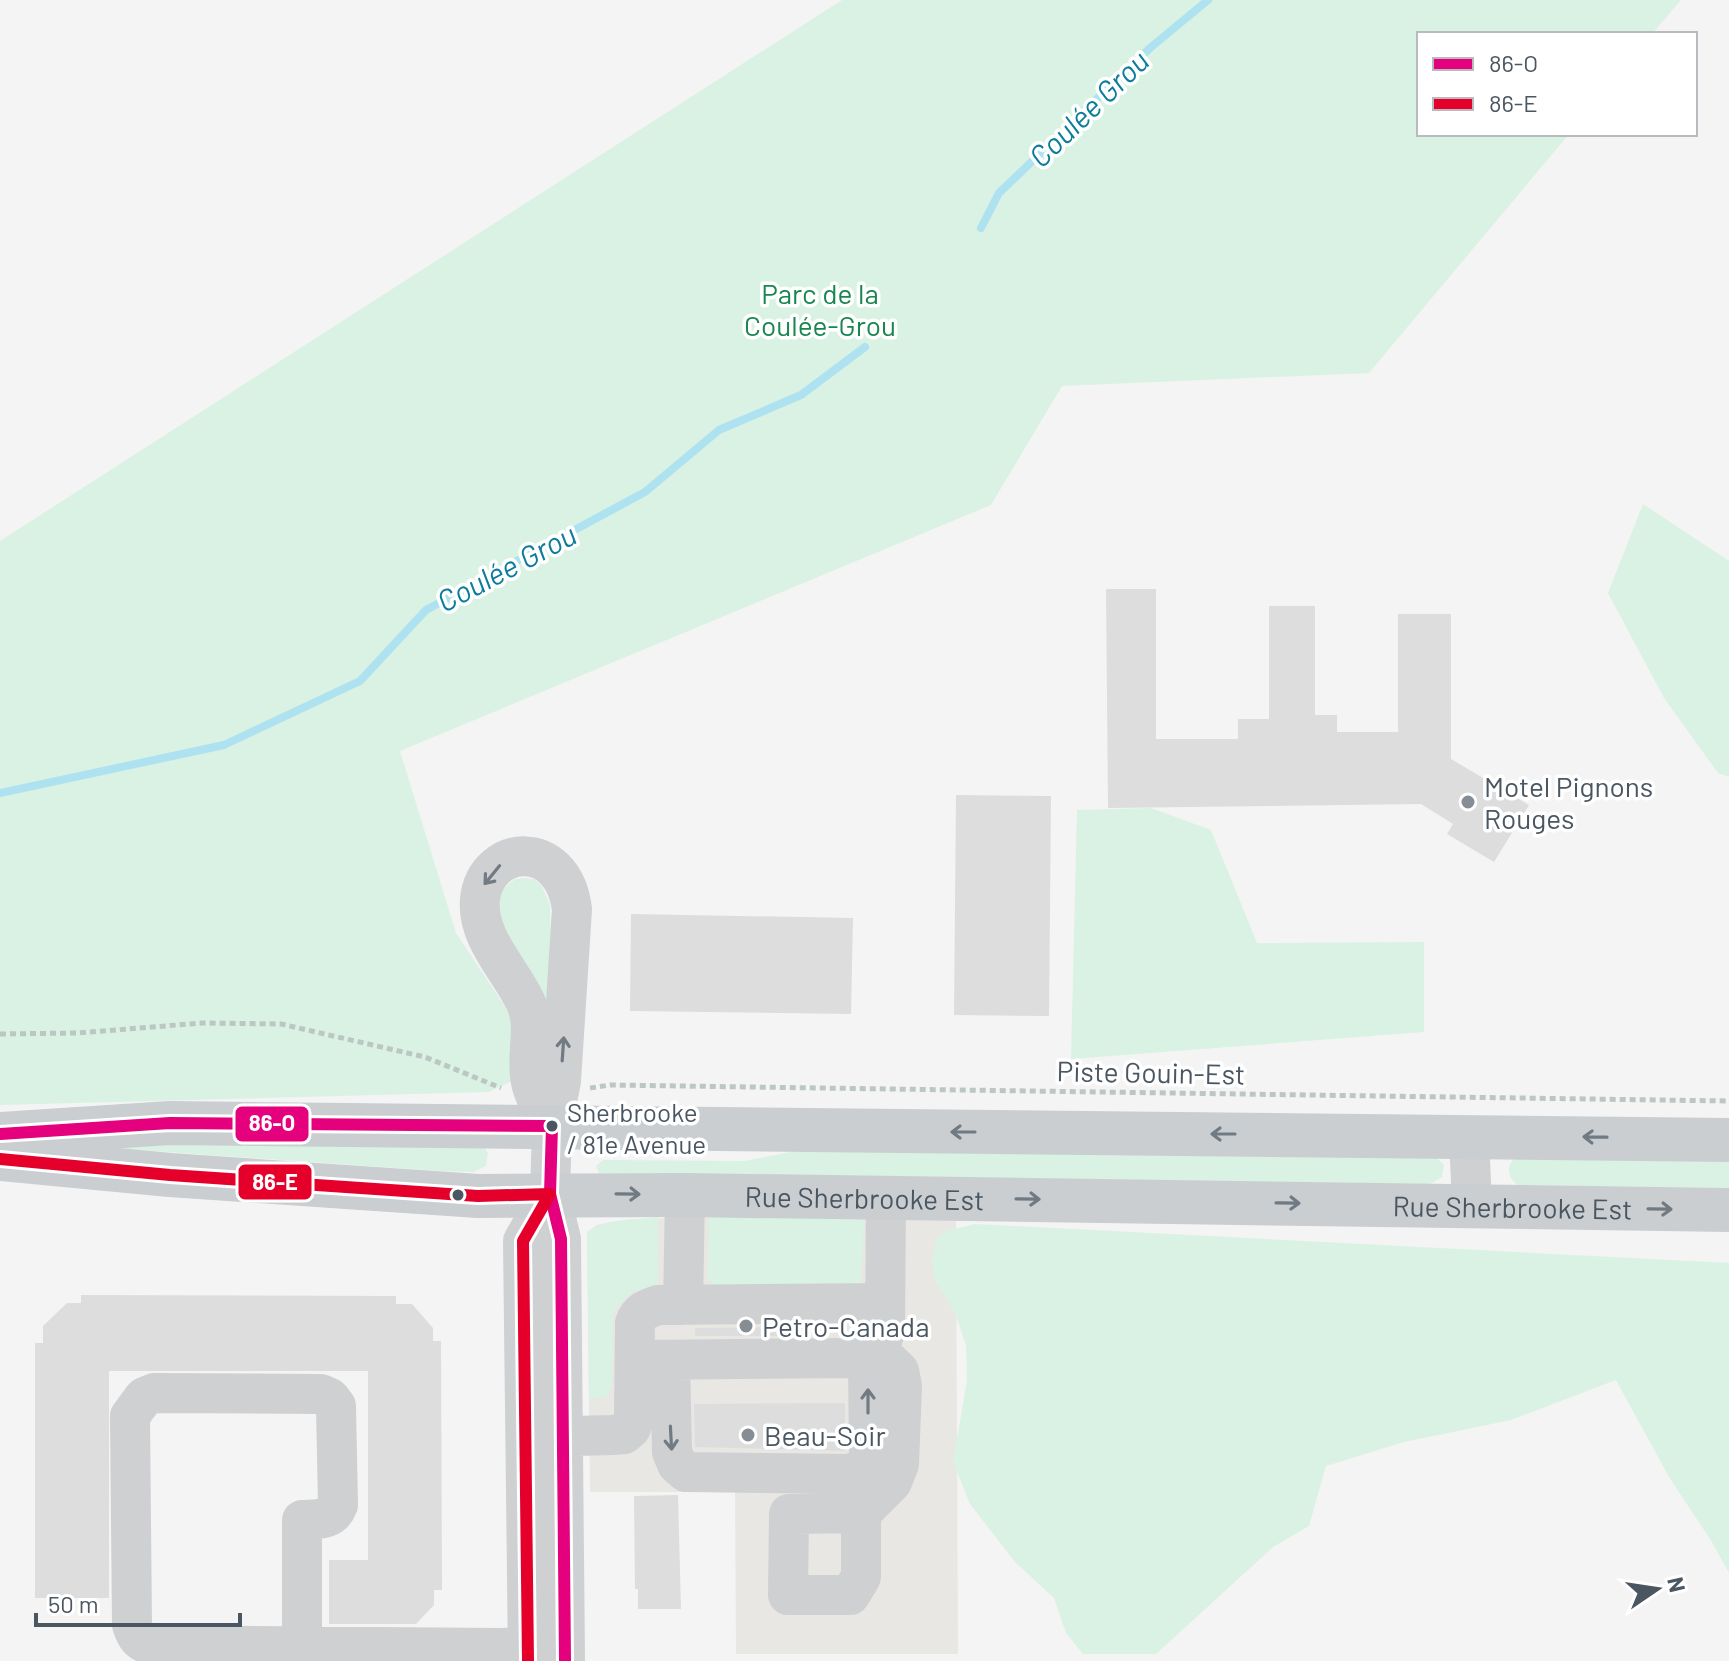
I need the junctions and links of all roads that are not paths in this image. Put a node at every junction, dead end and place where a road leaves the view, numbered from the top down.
1 (552, 1126) junction
2 (0, 1134) edge
3 (1469, 1136) junction
4 (1729, 1140) edge
5 (0, 1159) edge
6 (550, 1194) junction
7 (685, 1195) junction
8 (886, 1198) junction
9 (1472, 1206) junction
10 (1729, 1210) edge
11 (885, 1303) junction
12 (683, 1305) junction
13 (873, 1353) junction
14 (652, 1360) junction
15 (544, 1437) junction
16 (861, 1513) dead end
17 (302, 1646) junction
18 (546, 1653) edge

1 -> 1 street
1 - 2 main road
3 -> 1 main road
1 - 6 street
4 -> 3 main road
3 - 9 street
5 - 6 main road, Rue Sherbrooke Est
6 -> 7 main road, Rue Sherbrooke Est
6 - 15 street
7 - 8 main road, Rue Sherbrooke Est
7 - 12 street
8 -> 9 main road, Rue Sherbrooke Est
8 - 11 street
9 -> 10 main road, Rue Sherbrooke Est
11 - 12 street
11 - 13 street
12 - 14 street
13 - 14 street
14 -> 13 street
13 - 16 street
14 - 15 street
15 - 18 street
17 - 17 street
17 - 18 street

